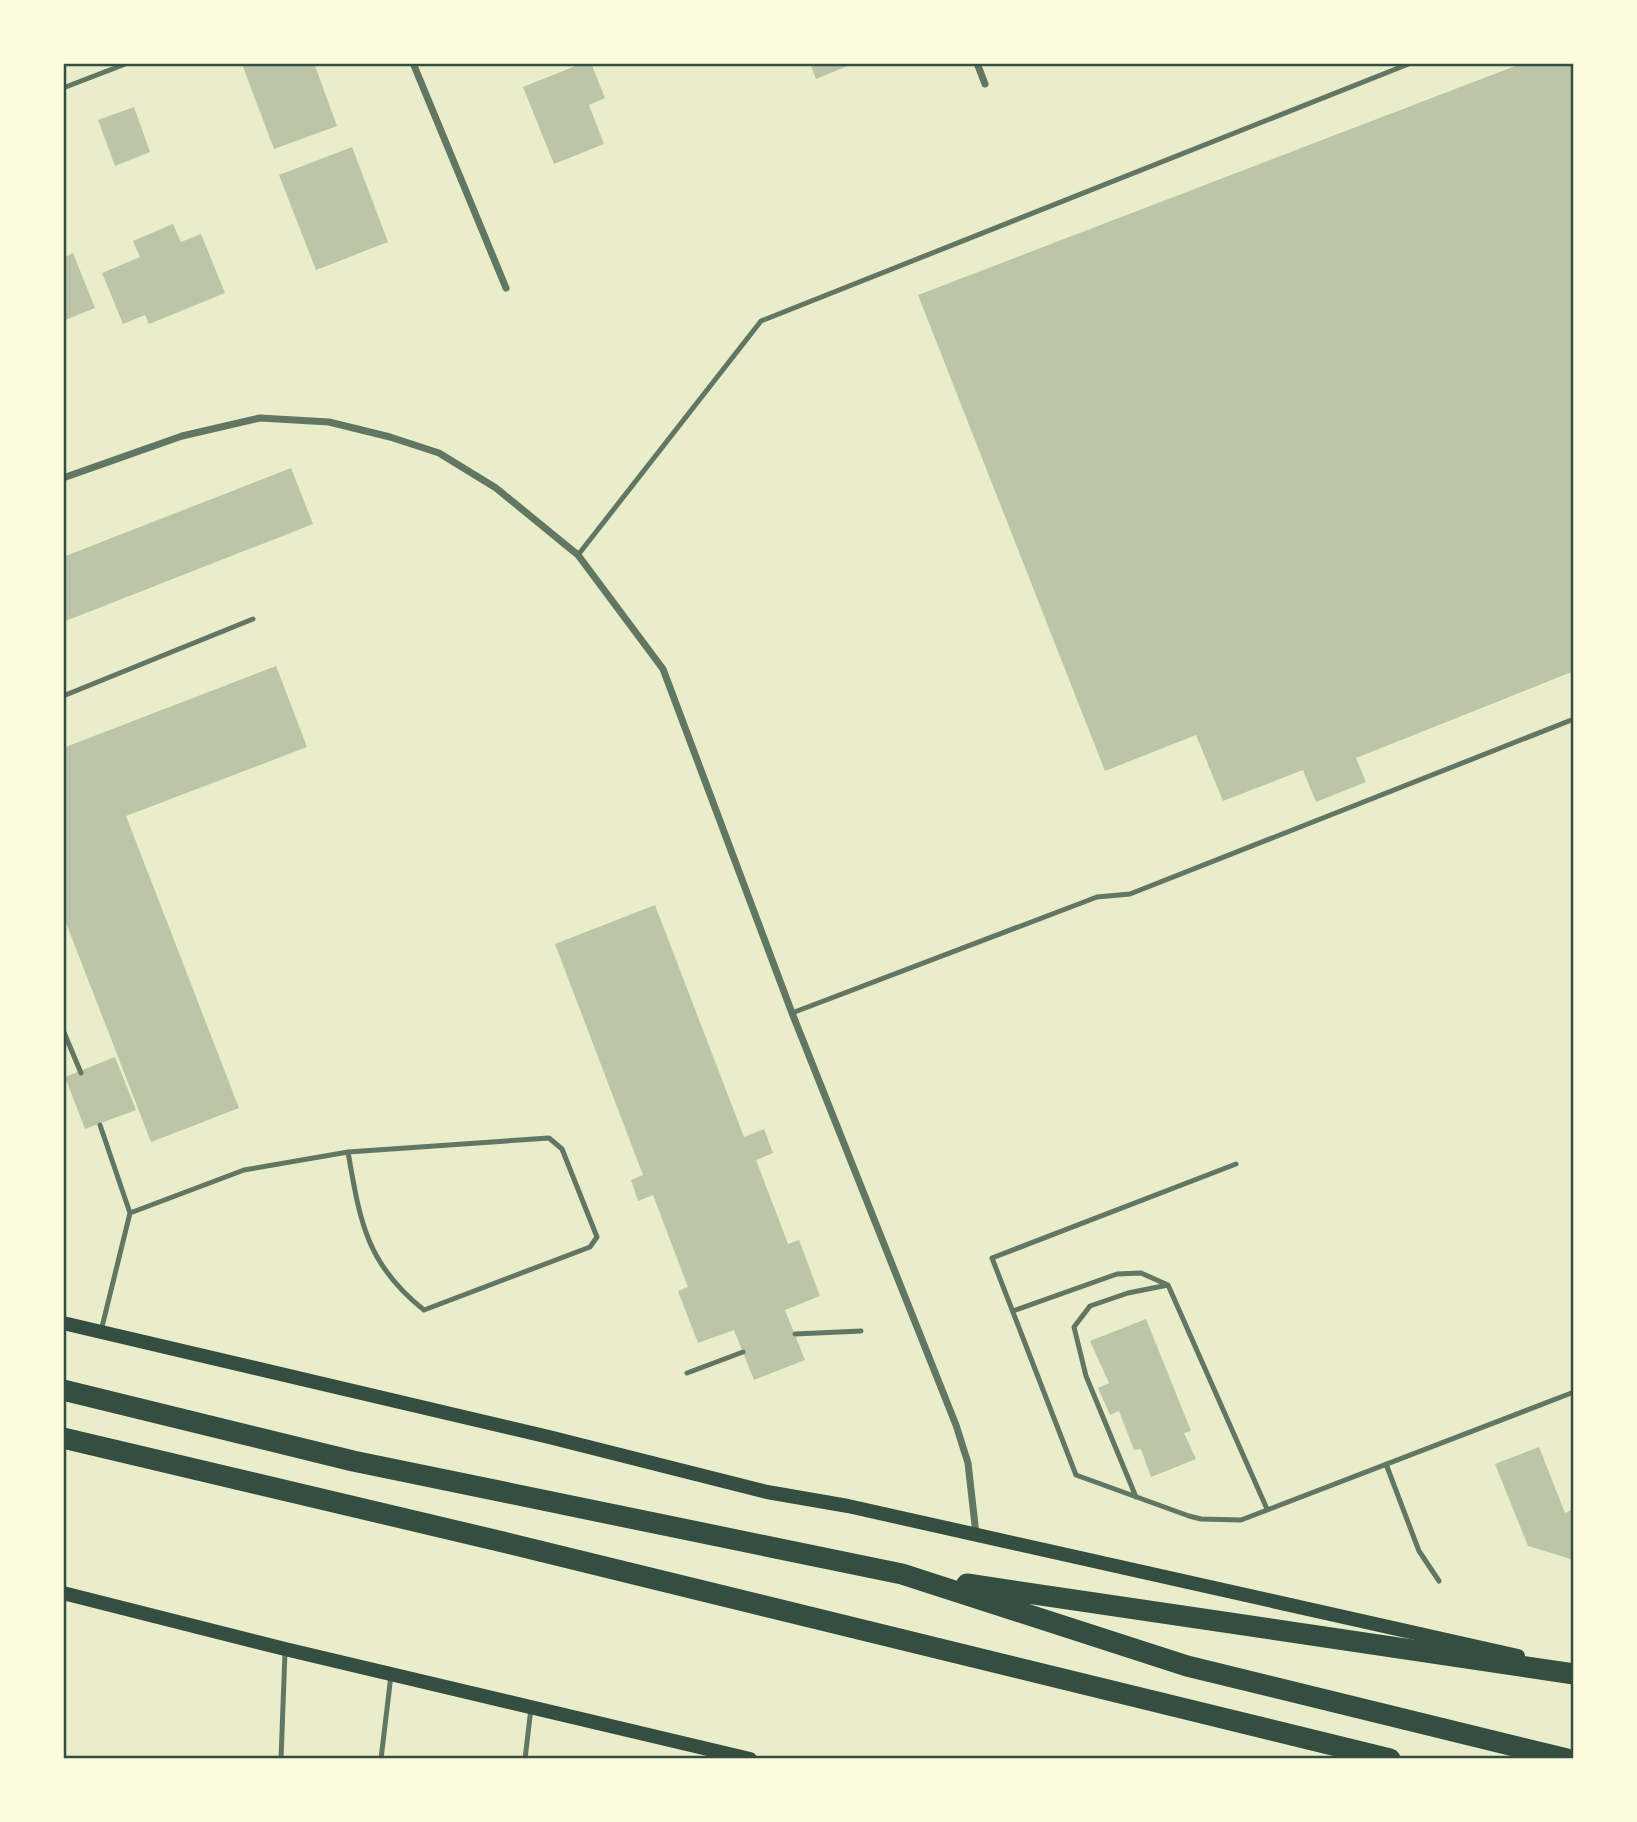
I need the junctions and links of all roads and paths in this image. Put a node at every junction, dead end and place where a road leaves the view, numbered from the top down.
1 (128, 63) edge
2 (413, 63) edge
3 (977, 63) edge
4 (1411, 63) edge
5 (985, 84) dead end
6 (63, 88) edge
7 (506, 288) dead end
8 (63, 478) edge
9 (578, 555) junction
10 (253, 619) dead end
11 (63, 696) edge
12 (1574, 719) edge
13 (792, 1013) junction
14 (63, 1030) edge
15 (81, 1073) dead end
16 (100, 1125) dead end
17 (348, 1152) junction
18 (1236, 1164) dead end
19 (130, 1213) junction
20 (1168, 1285) junction
21 (1013, 1311) junction
22 (63, 1322) edge
23 (101, 1331) junction
24 (861, 1331) dead end
25 (795, 1334) dead end
26 (743, 1352) dead end
27 (687, 1373) dead end
28 (63, 1390) edge
29 (1574, 1392) edge
30 (63, 1438) edge
31 (1386, 1464) junction
32 (1136, 1497) junction
33 (1267, 1509) junction
34 (976, 1536) junction
35 (902, 1574) junction
36 (1439, 1581) dead end
37 (63, 1592) edge
38 (285, 1649) junction
39 (1574, 1669) edge
40 (391, 1672) junction
41 (1574, 1674) edge
42 (531, 1705) junction
43 (281, 1759) edge
44 (381, 1759) edge
45 (525, 1759) edge
46 (750, 1759) edge
47 (1390, 1759) edge
48 (1567, 1759) edge

1 - 6 lane
2 - 7 street
3 - 5 street
4 - 9 lane
8 - 9 street
9 - 13 street
10 - 11 lane
12 - 13 lane
13 - 34 street
14 - 15 lane
16 - 19 lane
17 - 17 lane
17 - 19 lane
18 - 21 lane
19 - 23 lane
20 - 21 lane
20 - 32 lane
20 - 33 lane
21 - 32 lane
22 - 23 main road
23 - 34 main road
24 - 25 lane
26 - 27 lane
28 - 35 highway
29 - 31 lane
30 - 47 highway
31 - 33 lane
31 - 36 lane
32 - 33 lane
34 - 39 main road
35 - 41 highway
35 - 48 highway
37 - 38 main road
38 - 40 main road
38 - 43 lane
40 - 42 main road
40 - 44 lane
42 - 45 lane
42 - 46 main road

